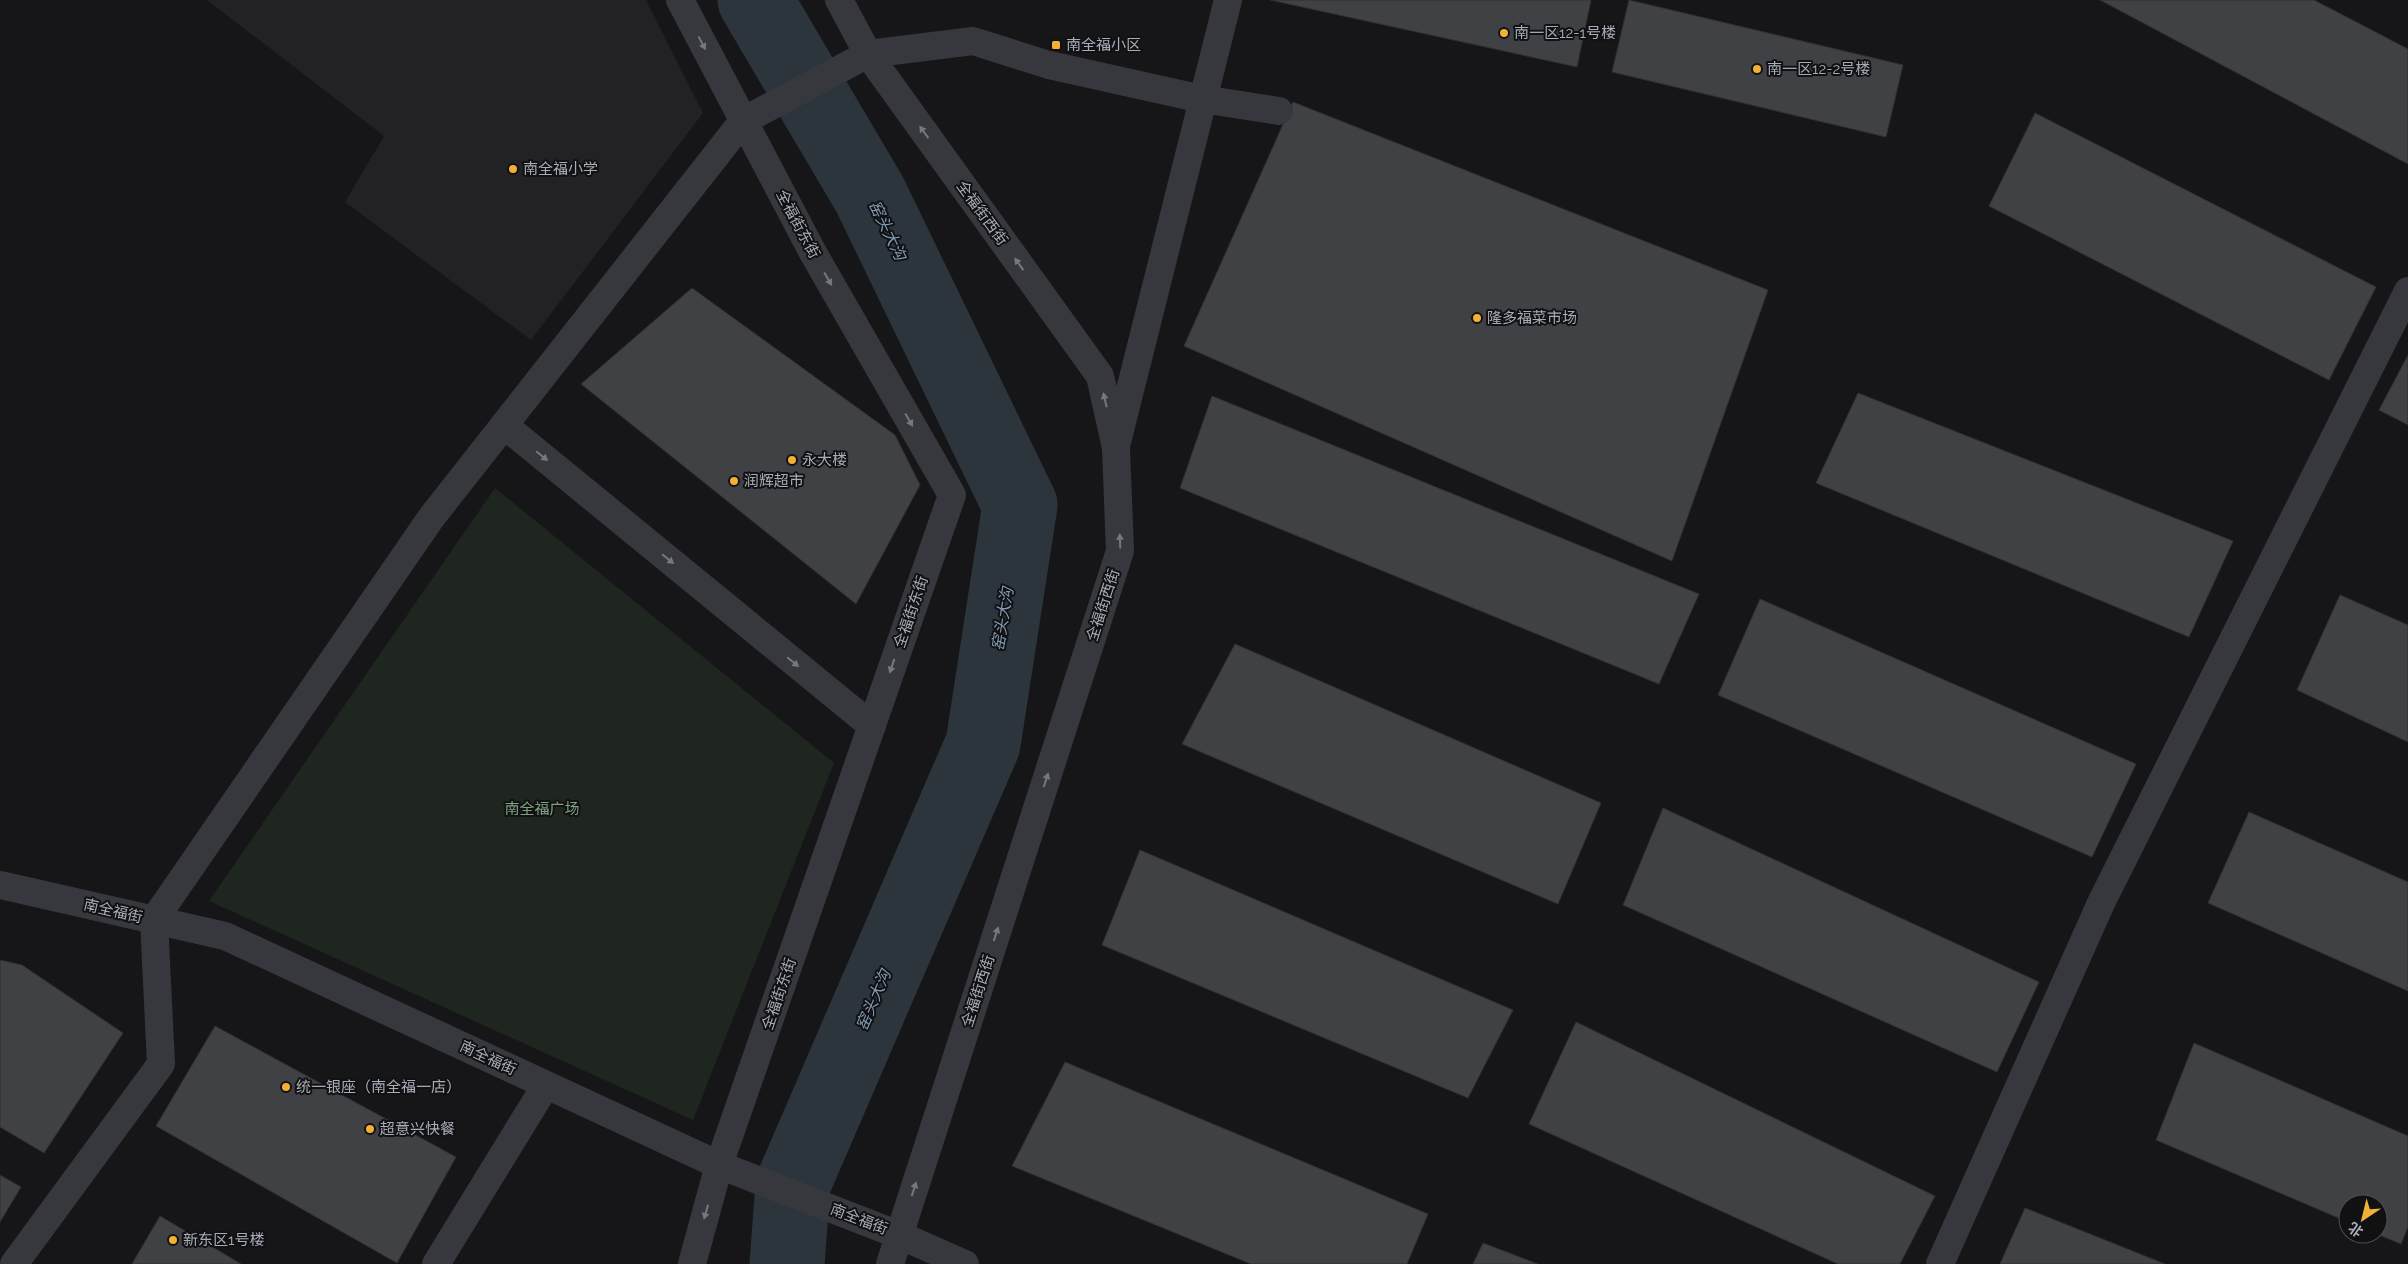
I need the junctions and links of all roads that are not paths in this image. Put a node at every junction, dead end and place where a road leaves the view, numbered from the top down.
1 (680, 0) edge
2 (839, 0) edge
3 (1228, 0) edge
4 (868, 54) junction
5 (1202, 99) junction
6 (1279, 111) dead end
7 (743, 121) junction
8 (2408, 291) edge
9 (504, 425) junction
10 (1116, 448) junction
11 (872, 726) junction
12 (0, 885) edge
13 (154, 920) junction
14 (546, 1085) junction
15 (719, 1165) junction
16 (899, 1235) junction
17 (14, 1264) edge
18 (436, 1264) edge
19 (692, 1264) edge
20 (890, 1264) edge
21 (966, 1264) edge
22 (1940, 1264) edge

1 -> 7 street, 全福街东街
2 - 4 street, 全福街西街
3 - 5 street
4 - 5 street
4 - 7 street
10 -> 4 street, 全福街西街
5 - 6 street
5 - 10 street
7 - 9 street
7 -> 11 street, 全福街东街
8 - 22 street
9 -> 11 street
9 - 13 street
16 -> 10 street, 全福街西街
11 - 15 street, 全福街东街
12 - 13 street, 南全福街
13 - 14 street, 南全福街
13 - 17 street
14 - 15 street, 南全福街
14 - 18 street
15 - 16 street, 南全福街
15 -> 19 street, 全福街东街
16 - 20 street, 全福街西街
16 - 21 street, 南全福街

